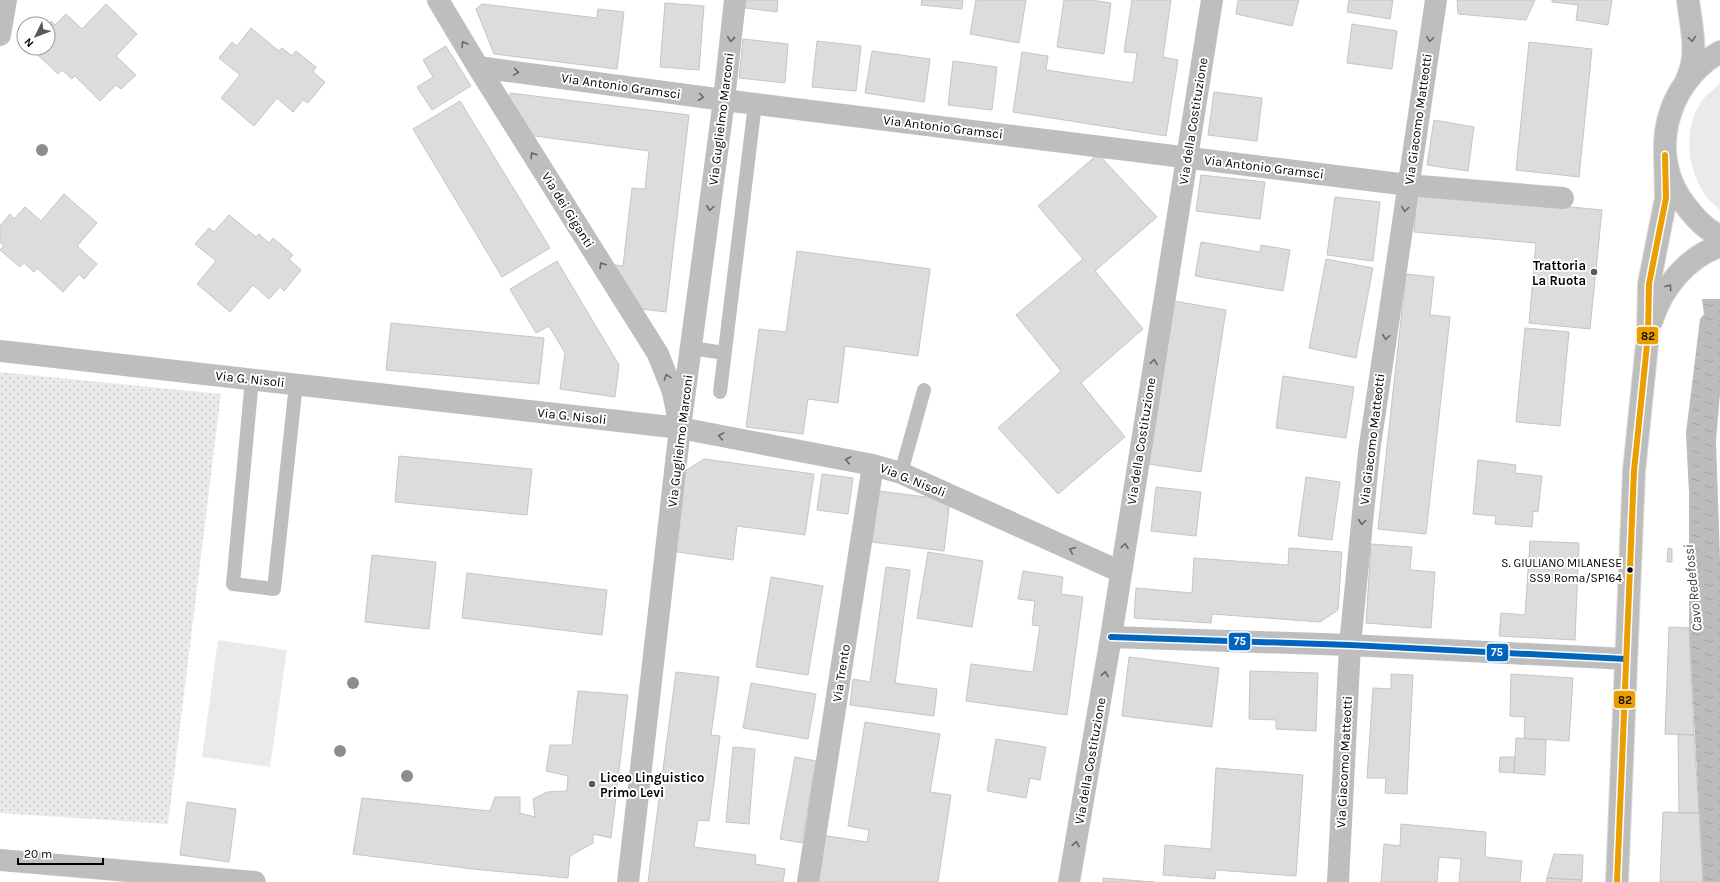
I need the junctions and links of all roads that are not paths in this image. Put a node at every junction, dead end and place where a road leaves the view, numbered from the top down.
1 (6, 0) edge
2 (438, 0) edge
3 (734, 0) edge
4 (1212, 0) edge
5 (1436, 0) edge
6 (1688, 0) edge
7 (0, 35) edge
8 (1720, 52) edge
9 (478, 67) junction
10 (1686, 81) junction
11 (724, 100) junction
12 (755, 104) junction
13 (1665, 155) junction
14 (1186, 157) junction
15 (1408, 185) junction
16 (1563, 198) dead end
17 (1720, 236) edge
18 (1720, 246) edge
19 (1648, 335) junction
20 (692, 348) junction
21 (0, 351) edge
22 (724, 353) junction
23 (252, 379) junction
24 (296, 384) junction
25 (924, 390) dead end
26 (720, 392) dead end
27 (680, 428) junction
28 (873, 465) junction
29 (900, 473) junction
30 (1121, 572) junction
31 (1111, 637) junction
32 (1350, 645) junction
33 (1626, 658) junction
34 (0, 860) edge
35 (256, 882) edge
36 (628, 882) edge
37 (808, 882) edge
38 (1069, 882) edge
39 (1338, 882) edge
40 (1617, 882) edge

1 - 7 street
9 -> 2 street, Via dei Giganti
3 -> 11 street, Via Guglielmo Marconi
4 - 14 street, Via della Costituzione
5 -> 15 street, Via Giacomo Matteotti
6 -> 10 main road
8 - 10 main road
9 -> 11 street, Via Antonio Gramsci
27 -> 9 street, Via dei Giganti
10 - 13 main road
11 - 12 street, Via Antonio Gramsci
11 -> 20 street, Via Guglielmo Marconi
12 - 14 street, Via Antonio Gramsci
12 - 22 lane
13 - 17 main road
13 - 19 main road
14 - 15 street, Via Antonio Gramsci
30 -> 14 street, Via della Costituzione
15 - 16 street, Via Antonio Gramsci
15 -> 32 street, Via Giacomo Matteotti
19 -> 18 main road
19 - 33 main road
20 - 22 lane
20 - 27 street, Via Guglielmo Marconi
21 - 23 street, Via G. Nisoli
22 - 26 lane
23 - 24 street, Via G. Nisoli
23 - 24 lane
24 - 27 street, Via G. Nisoli
25 - 29 lane
28 -> 27 street, Via G. Nisoli
27 - 36 street, Via Guglielmo Marconi
28 - 29 street, Via G. Nisoli
28 - 37 street, Via Trento
30 -> 29 street, Via G. Nisoli
30 - 31 street, Via della Costituzione
31 - 32 street
38 -> 31 street, Via della Costituzione
32 - 33 street
32 - 39 street, Via Giacomo Matteotti
33 - 40 main road
34 - 35 street

